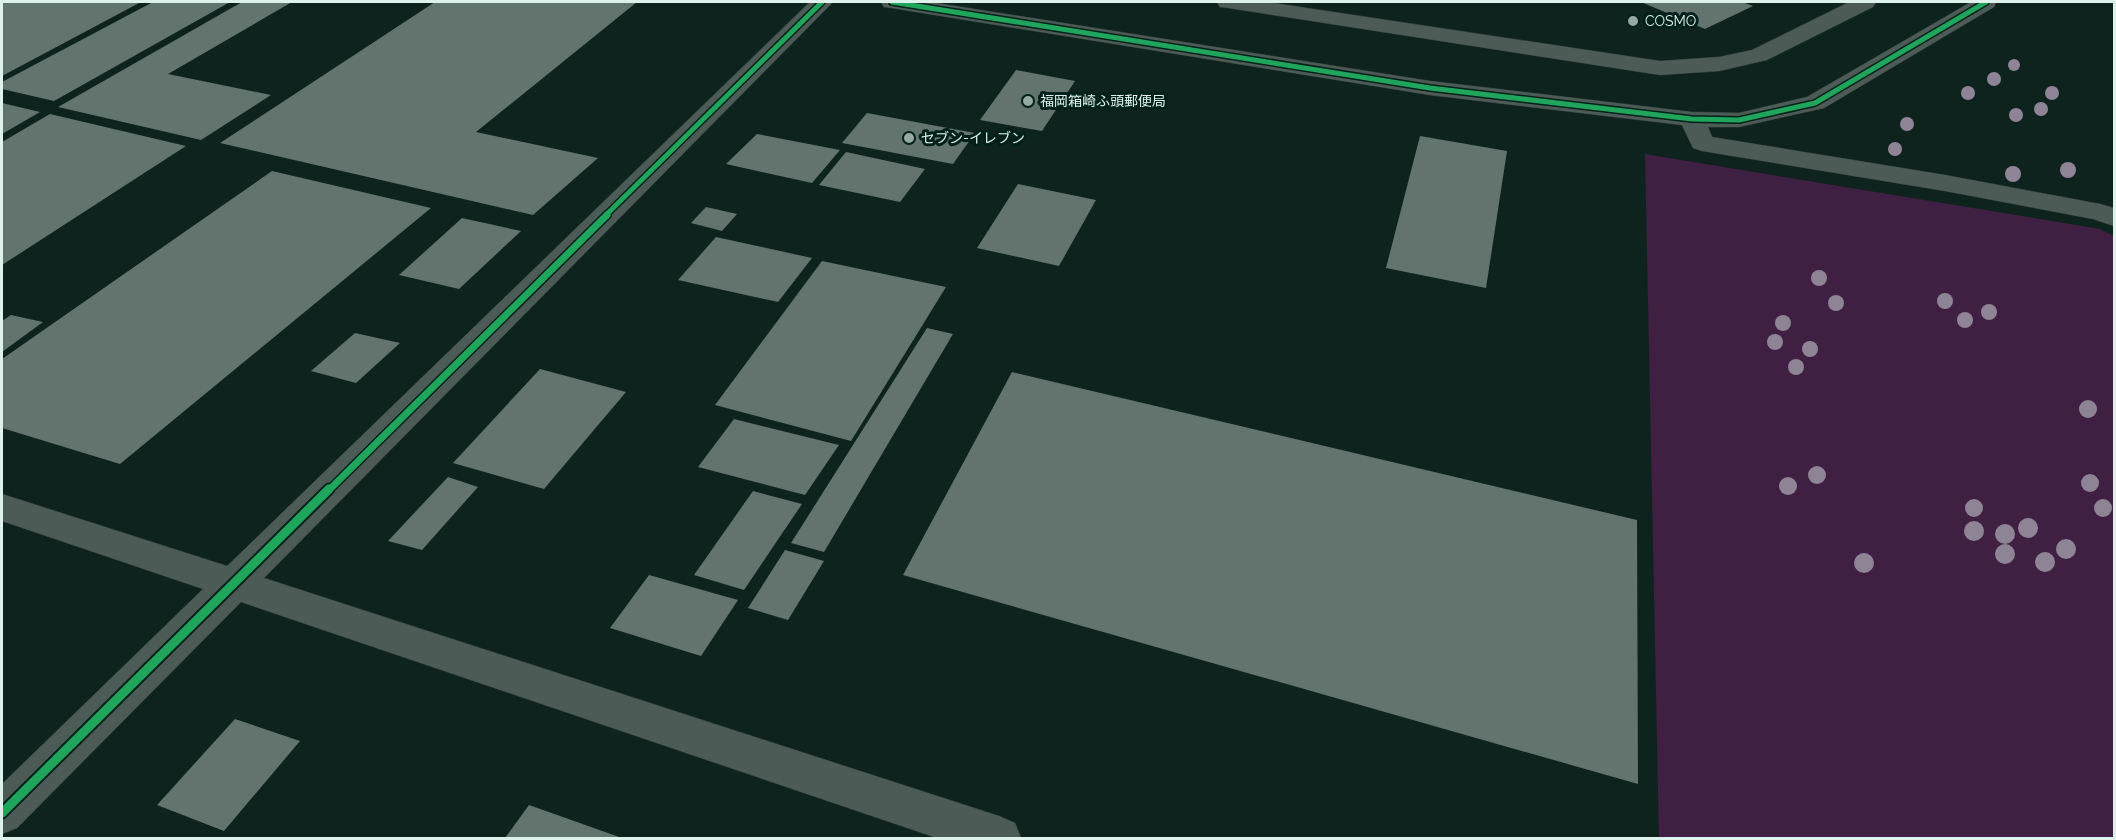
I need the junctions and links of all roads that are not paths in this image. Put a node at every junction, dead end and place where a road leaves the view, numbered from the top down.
1 (822, 2) edge
2 (892, 2) edge
3 (1228, 2) edge
4 (1865, 2) edge
5 (1986, 2) edge
6 (1692, 119) junction
7 (2115, 218) edge
8 (2, 507) edge
9 (236, 583) junction
10 (2, 813) edge
11 (999, 838) edge

1 - 9 street
2 - 6 street
3 - 4 street
5 - 6 street
6 - 7 street
8 - 9 street
9 - 10 street
9 - 11 street

